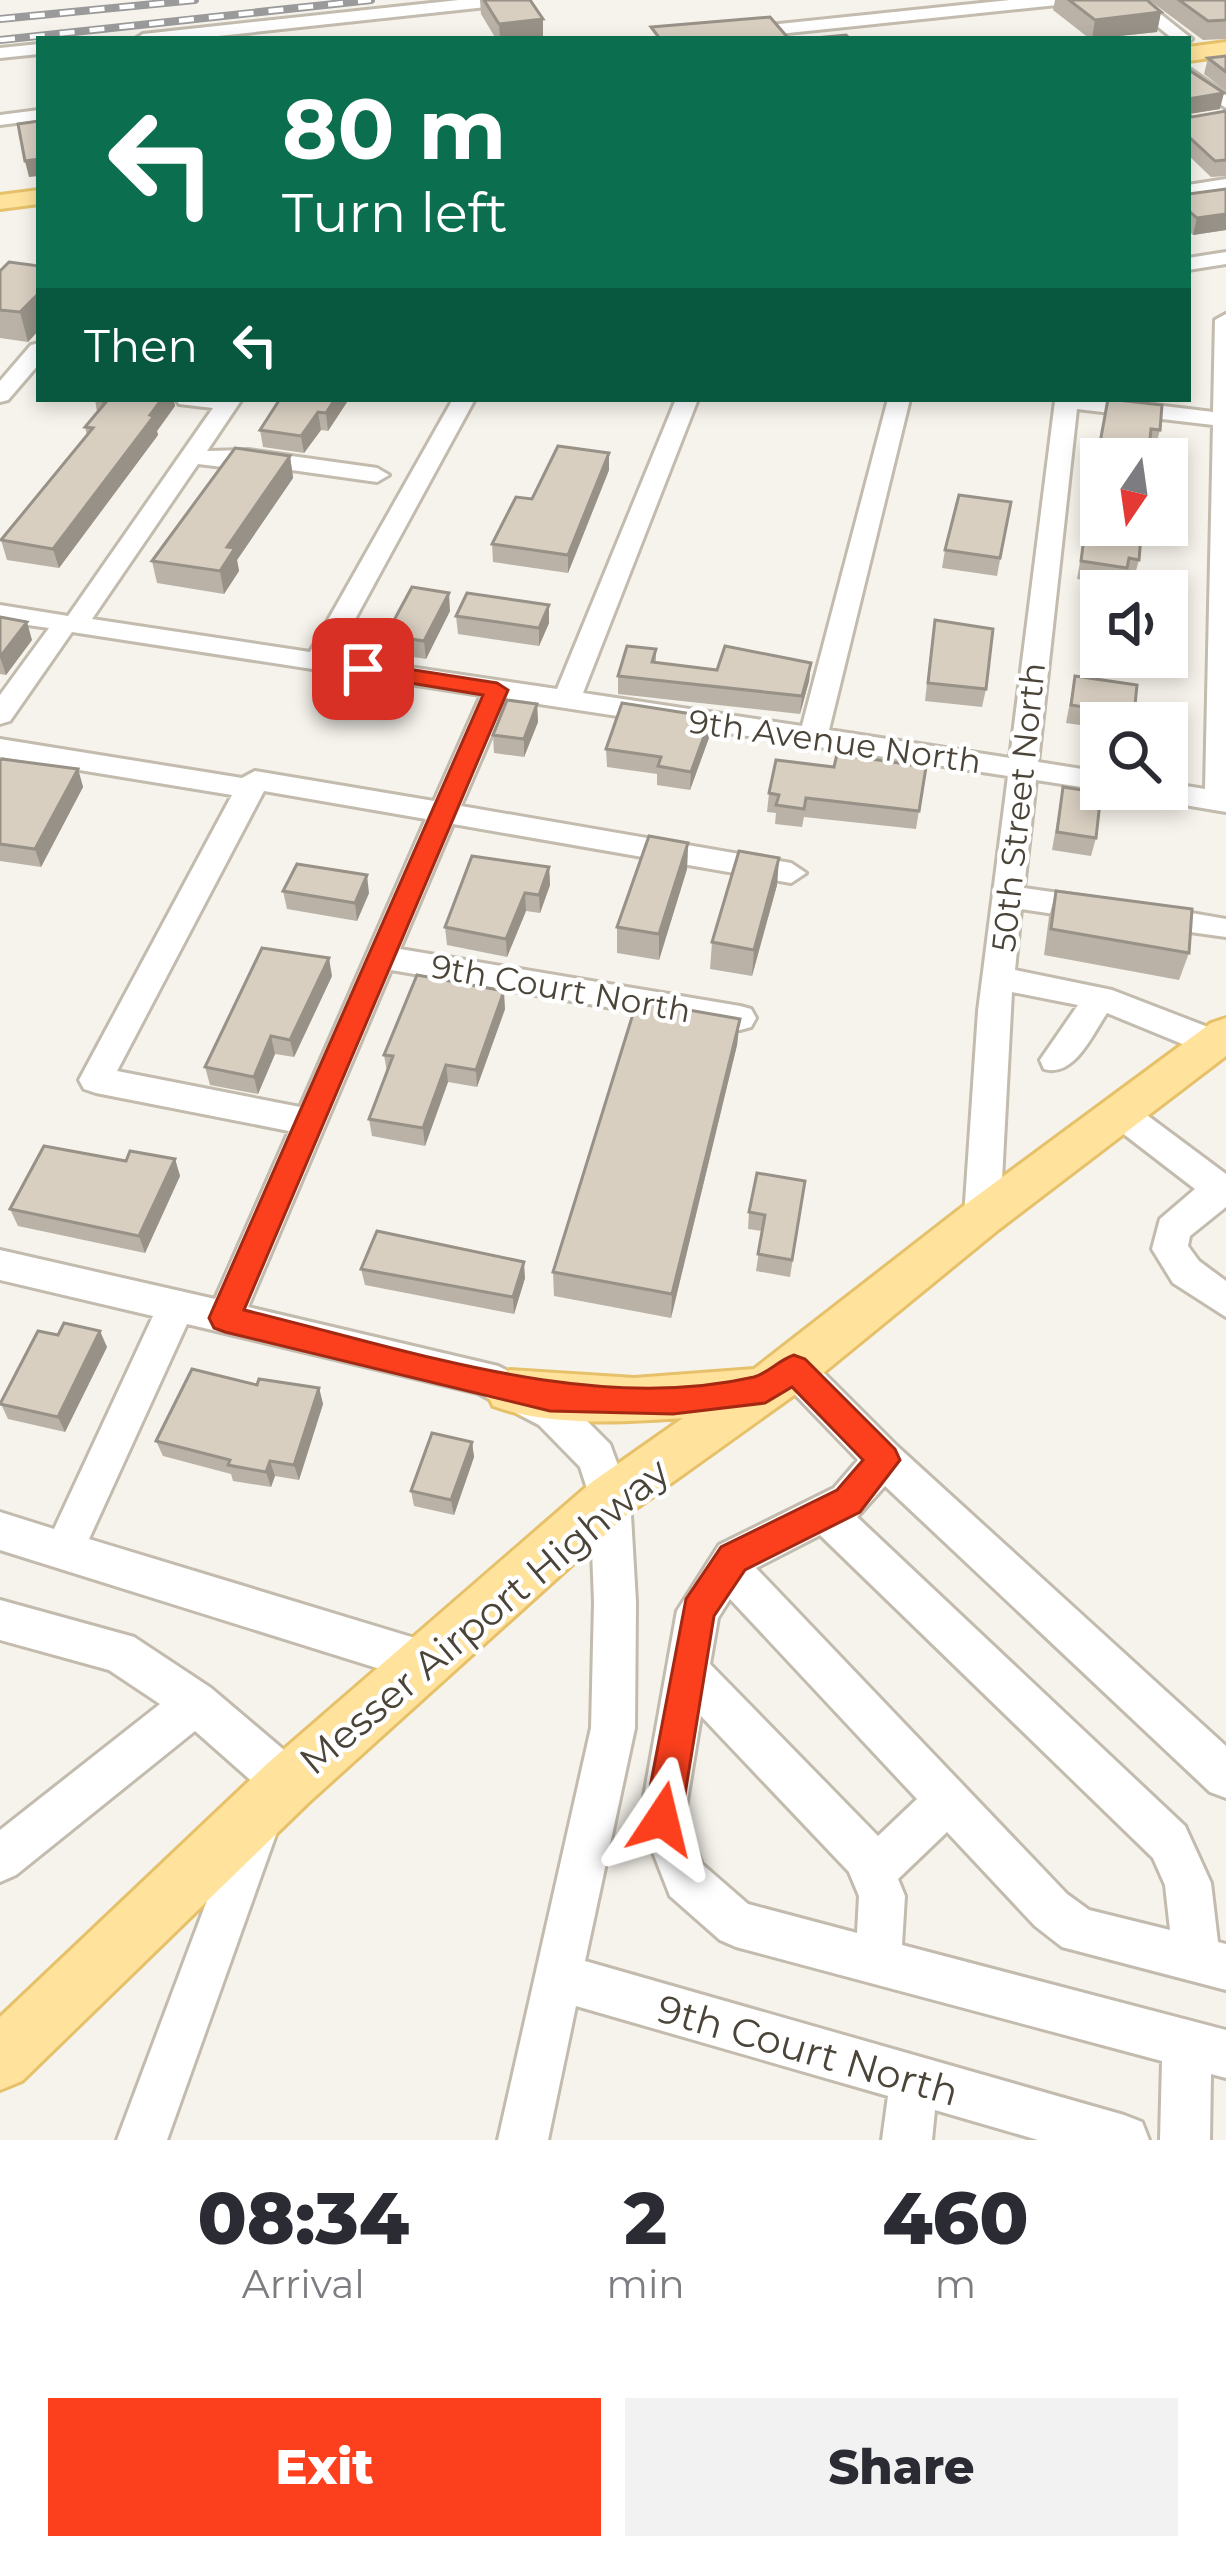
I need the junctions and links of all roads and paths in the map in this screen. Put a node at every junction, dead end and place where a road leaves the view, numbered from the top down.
1 (505, 0) edge
2 (805, 0) edge
3 (1057, 0) edge
4 (1133, 0) edge
5 (281, 32) edge
6 (835, 33) edge
7 (202, 36) edge
8 (708, 36) edge
9 (1177, 36) edge
10 (1191, 47) edge
11 (1226, 49) edge
12 (36, 50) edge
13 (0, 53) edge
14 (1191, 75) edge
15 (1226, 103) edge
16 (36, 115) edge
17 (0, 120) edge
18 (1226, 185) edge
19 (1191, 191) edge
20 (36, 197) edge
21 (0, 202) edge
22 (1226, 258) edge
23 (1191, 263) edge
24 (1226, 320) edge
25 (28, 377) edge
26 (0, 394) edge
27 (229, 402) edge
28 (462, 402) edge
29 (686, 402) edge
30 (898, 402) edge
31 (1066, 402) edge
32 (1082, 402) edge
33 (1226, 420) edge
34 (191, 456) junction
35 (377, 475) dead end
36 (0, 613) edge
37 (70, 624) junction
38 (318, 662) junction
39 (497, 690) junction
40 (566, 701) junction
41 (0, 715) edge
42 (813, 737) junction
43 (0, 748) edge
44 (1020, 768) junction
45 (1080, 778) edge
46 (251, 789) junction
47 (1188, 795) edge
48 (1223, 801) edge
49 (444, 812) junction
50 (791, 873) dead end
51 (1009, 896) junction
52 (1220, 928) dead end
53 (382, 957) junction
54 (998, 978) junction
55 (1101, 998) junction
56 (740, 1018) edge
57 (1220, 1038) edge
58 (1056, 1060) dead end
59 (1120, 1113) junction
60 (310, 1122) junction
61 (1223, 1190) edge
62 (982, 1217) junction
63 (0, 1265) edge
64 (1226, 1301) edge
65 (176, 1307) junction
66 (225, 1318) junction
67 (779, 1379) junction
68 (510, 1391) junction
69 (884, 1460) junction
70 (610, 1498) junction
71 (824, 1512) junction
72 (0, 1531) edge
73 (64, 1548) junction
74 (728, 1567) junction
75 (0, 1620) edge
76 (428, 1663) junction
77 (688, 1672) junction
78 (196, 1703) junction
79 (1226, 1776) edge
80 (276, 1796) junction
81 (948, 1800) junction
82 (0, 1859) edge
83 (872, 1873) junction
84 (878, 1962) junction
85 (1212, 1963) edge
86 (561, 1978) junction
87 (1206, 2049) edge
88 (0, 2059) edge
89 (914, 2082) junction
90 (142, 2140) edge
91 (524, 2140) edge
92 (907, 2140) edge
93 (1124, 2140) edge
94 (1185, 2140) edge

1 - 5 street
2 - 6 street
3 - 6 street
4 - 9 street
5 - 7 street
6 - 8 street
10 - 11 main road
12 - 13 street
14 - 15 street
16 - 17 street
18 - 19 street
20 - 21 main road
22 - 23 street
24 - 33 street
25 - 26 street
27 - 34 street
28 - 38 street
29 - 40 street
30 - 42 street
31 - 44 street, 50th Street North
32 - 33 street
33 - 48 street
34 - 35 street
34 - 37 street
36 - 37 street, 9th Avenue North
37 - 38 street, 9th Avenue North
37 - 41 street
38 - 39 street, 9th Avenue North
39 - 40 street, 9th Avenue North
39 - 49 street
40 - 42 street, 9th Avenue North
42 - 44 street, 9th Avenue North
43 - 46 street
44 - 45 street, 9th Avenue North
44 - 51 street, 50th Street North
46 - 49 street
46 - 60 street
47 - 48 street
49 - 50 street
49 - 53 street
51 - 52 street
51 - 54 street, 50th Street North
53 - 56 street, 9th Court North
53 - 60 street
54 - 55 street
54 - 62 street, 50th Street North
55 - 57 street
55 - 58 street
57 - 59 main road, Messer Airport Highway
59 - 61 street
59 - 62 main road, Messer Airport Highway
60 - 66 street
61 - 64 street
62 - 67 main road, Messer Airport Highway
63 - 65 street
65 - 66 street
65 - 73 street
66 - 68 street
67 - 68 main road
67 - 69 street
67 - 70 main road, Messer Airport Highway
68 - 70 street
69 - 71 street
69 - 79 street
70 - 76 main road, Messer Airport Highway
70 - 86 street
71 - 74 street
71 - 85 street
72 - 73 street
73 - 76 street
74 - 77 street
74 - 81 street
75 - 78 street
76 - 80 main road, Messer Airport Highway
77 - 83 street
77 - 84 street
78 - 80 street
78 - 82 street
80 - 88 main road, Messer Airport Highway
80 - 90 street
81 - 83 street
81 - 85 street
83 - 84 street
84 - 87 street
86 - 89 street, 9th Court North
86 - 91 street
87 - 94 street
89 - 92 street
89 - 93 street, 9th Court North

